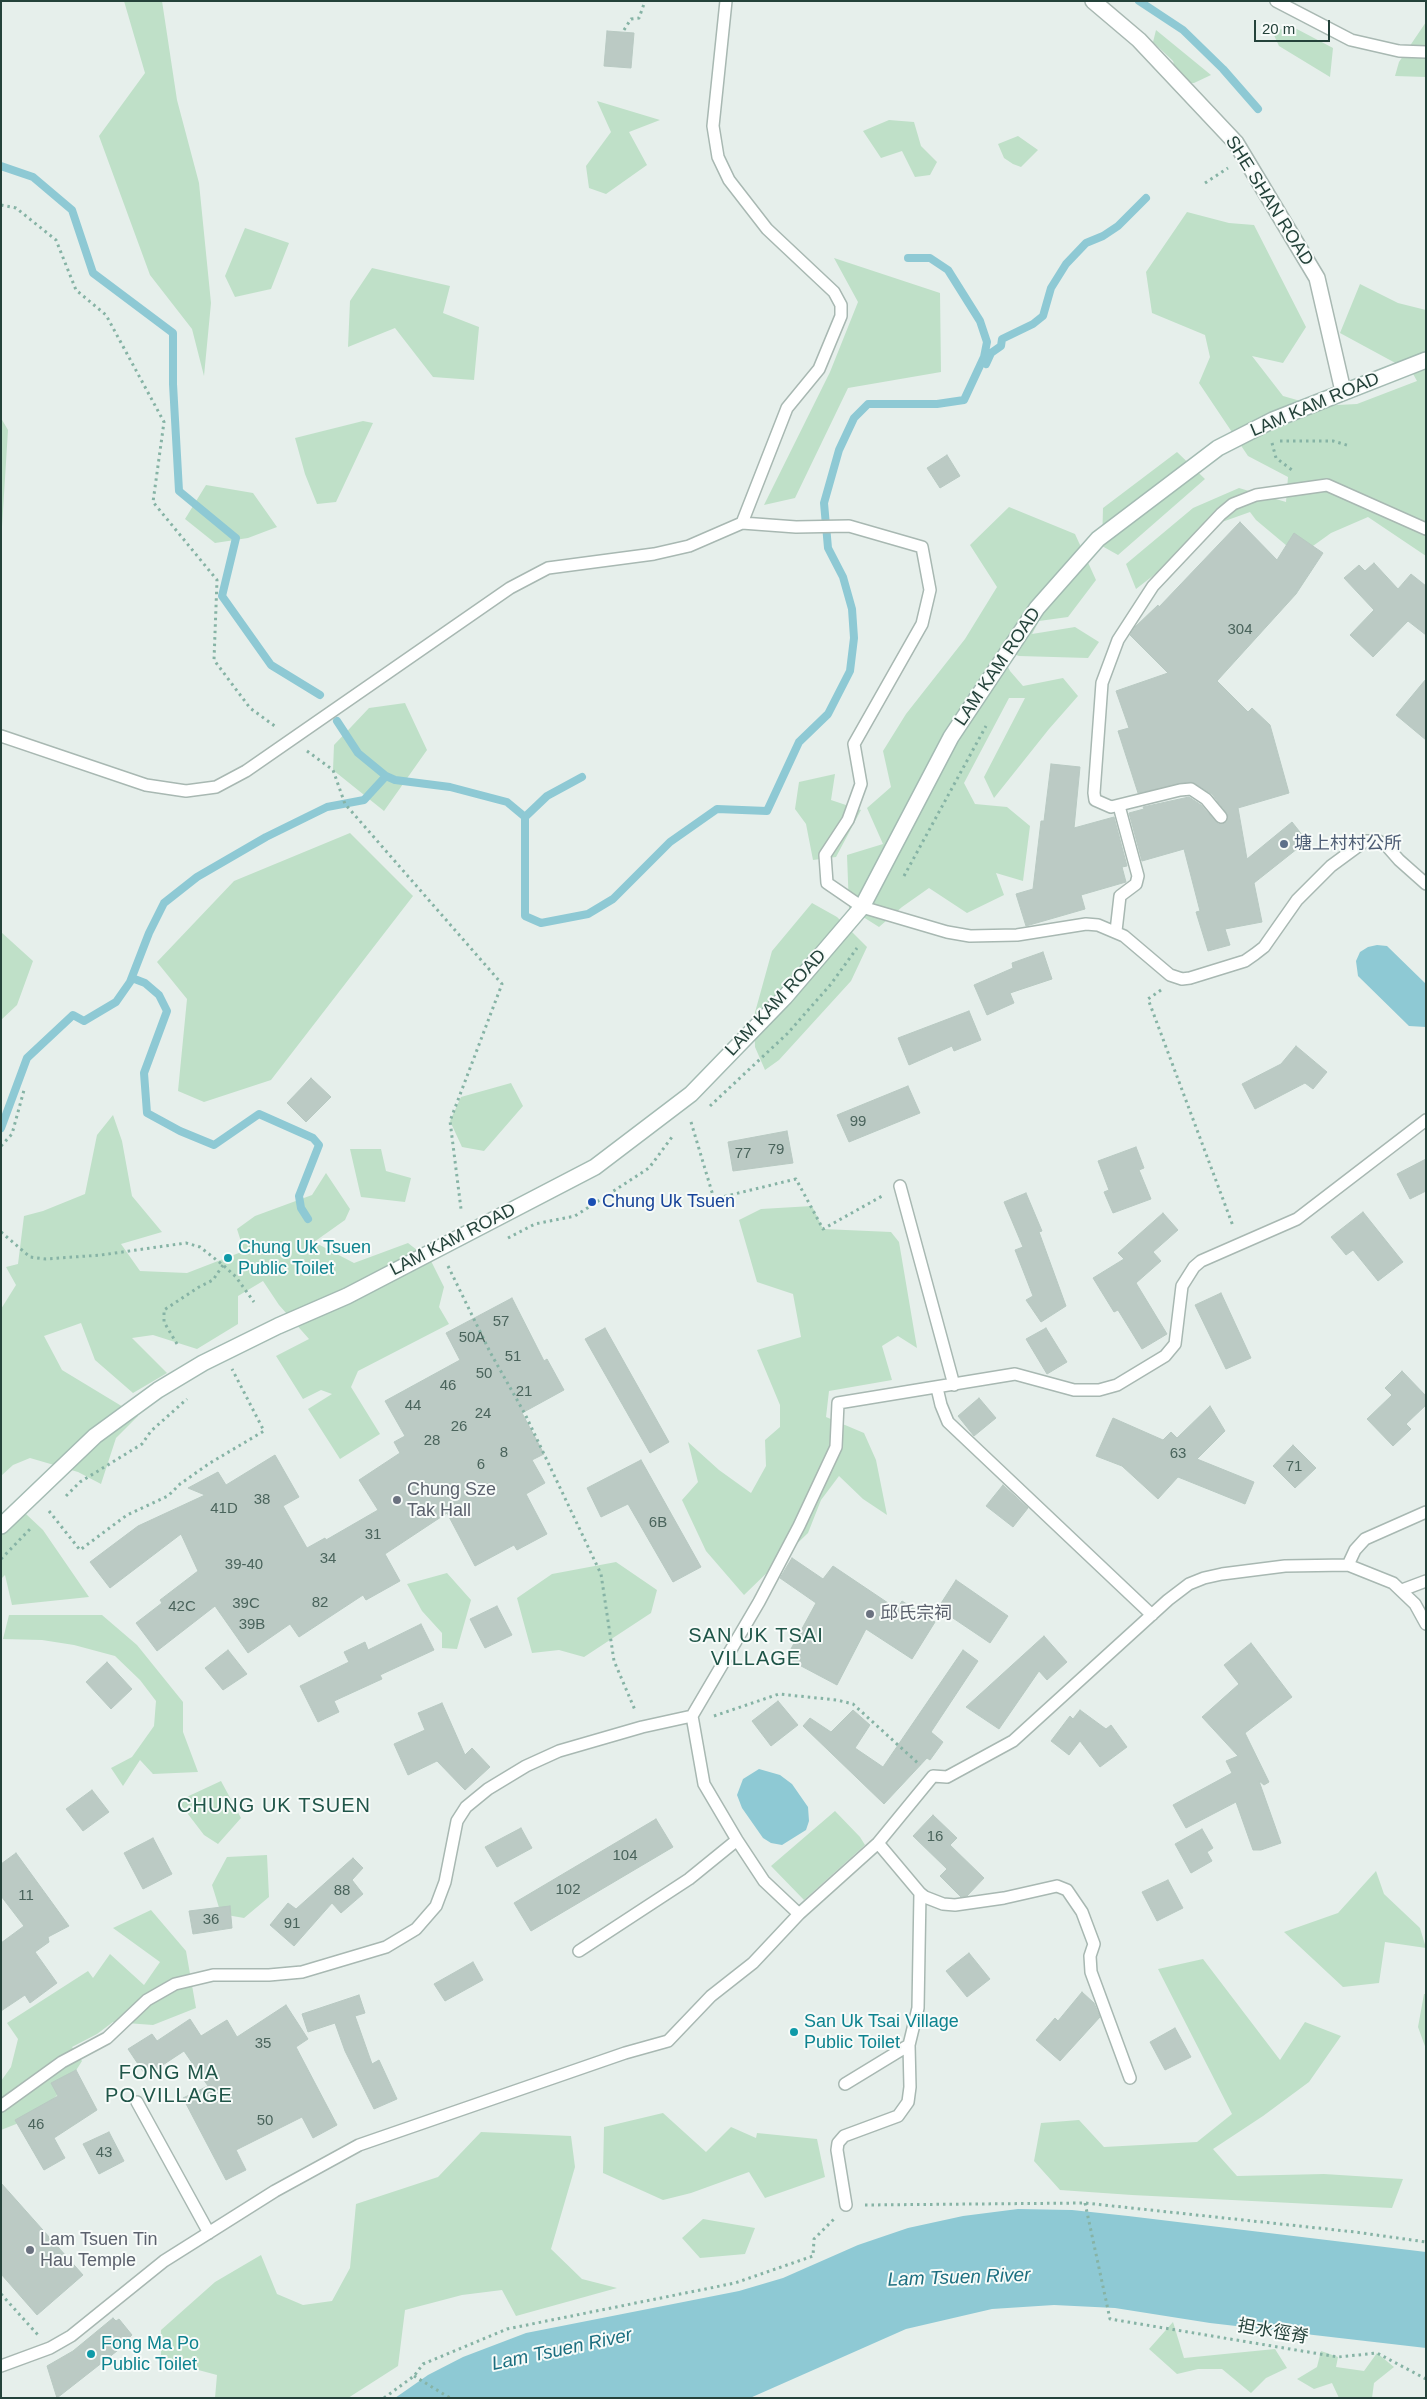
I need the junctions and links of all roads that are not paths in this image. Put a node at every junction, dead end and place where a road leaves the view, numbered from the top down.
1 (726, 1) edge
2 (1093, 1) edge
3 (1276, 1) edge
4 (1426, 52) edge
5 (1426, 360) edge
6 (1343, 391) junction
7 (742, 523) junction
8 (1426, 529) edge
9 (1, 736) edge
10 (1119, 806) junction
11 (1220, 817) dead end
12 (1426, 884) edge
13 (862, 907) junction
14 (1116, 931) junction
15 (1426, 1120) edge
16 (900, 1186) road end
17 (954, 1385) junction
18 (937, 1388) junction
19 (1426, 1512) edge
20 (1, 1526) edge
21 (1348, 1565) junction
22 (1426, 1581) edge
23 (1402, 1590) junction
24 (1152, 1615) junction
25 (1426, 1624) edge
26 (692, 1716) junction
27 (736, 1840) junction
28 (878, 1843) junction
29 (920, 1892) junction
30 (799, 1914) junction
31 (579, 1951) dead end
32 (909, 2045) junction
33 (1130, 2078) dead end
34 (845, 2084) dead end
35 (138, 2102) dead end
36 (1, 2106) edge
37 (846, 2205) road end
38 (209, 2233) junction
39 (1, 2366) edge

1 - 7 lane
2 - 6 main road, SHE SHAN ROAD
3 - 4 lane
5 - 6 main road, LAM KAM ROAD
6 - 13 main road, LAM KAM ROAD
7 - 9 lane
7 - 13 lane
8 - 10 lane
10 - 11 lane
10 - 14 lane
12 - 14 lane
13 - 14 lane
13 - 20 main road, LAM KAM ROAD
15 - 17 lane
16 - 17 lane
17 - 18 lane
18 - 24 lane
18 - 26 lane
19 - 21 lane
21 - 23 lane
21 - 24 lane
22 - 23 lane
23 - 25 lane
24 - 28 lane
26 - 27 lane
26 - 36 lane
27 - 30 lane
27 - 31 lane
28 - 29 lane
28 - 30 lane
29 - 32 lane
29 - 33 lane
30 - 38 lane
32 - 34 lane
32 - 37 lane
35 - 38 lane
38 - 39 lane

